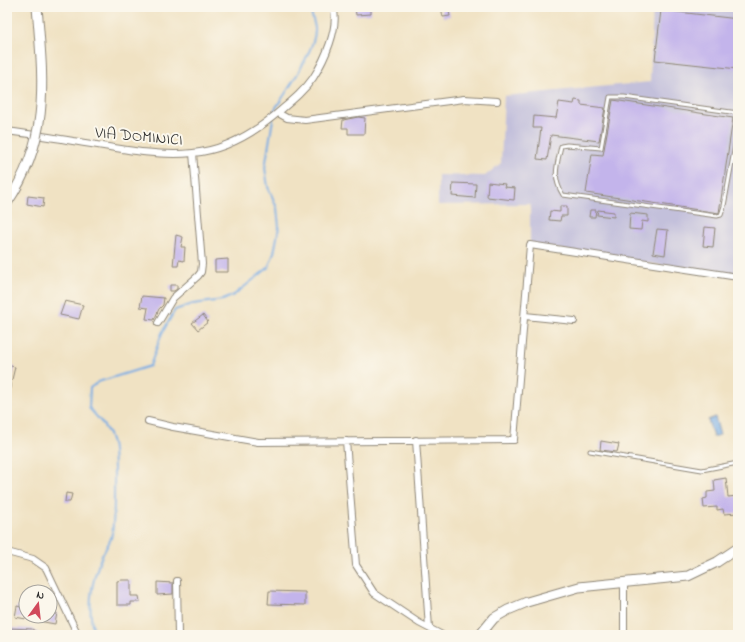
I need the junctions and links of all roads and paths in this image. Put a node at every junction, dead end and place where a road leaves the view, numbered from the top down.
1 (37, 7) edge
2 (333, 7) edge
3 (497, 101) dead end
4 (738, 113) edge
5 (277, 114) junction
6 (738, 129) edge
7 (7, 131) edge
8 (193, 153) junction
9 (7, 203) edge
10 (738, 277) edge
11 (525, 316) junction
12 (574, 321) dead end
13 (158, 322) dead end
14 (148, 420) dead end
15 (416, 440) junction
16 (346, 441) junction
17 (590, 451) dead end
18 (738, 463) edge
19 (738, 548) edge
20 (7, 552) edge
21 (177, 581) dead end
22 (624, 582) junction
23 (429, 628) junction
24 (78, 635) edge
25 (178, 635) edge
26 (442, 635) edge
27 (480, 635) edge
28 (624, 635) edge

1 - 9 street, bridge
2 - 5 street, VIA DOMINICI
3 - 5 street
4 - 6 lane
5 - 8 street, VIA DOMINICI
7 - 8 street, VIA DOMINICI
8 - 13 street
10 - 11 street
11 - 12 street
11 - 15 street
14 - 16 street
15 - 16 street
15 - 23 street
16 - 23 street
17 - 18 lane
19 - 22 street
20 - 24 street
21 - 25 street
22 - 27 street
22 - 28 street
23 - 26 street

